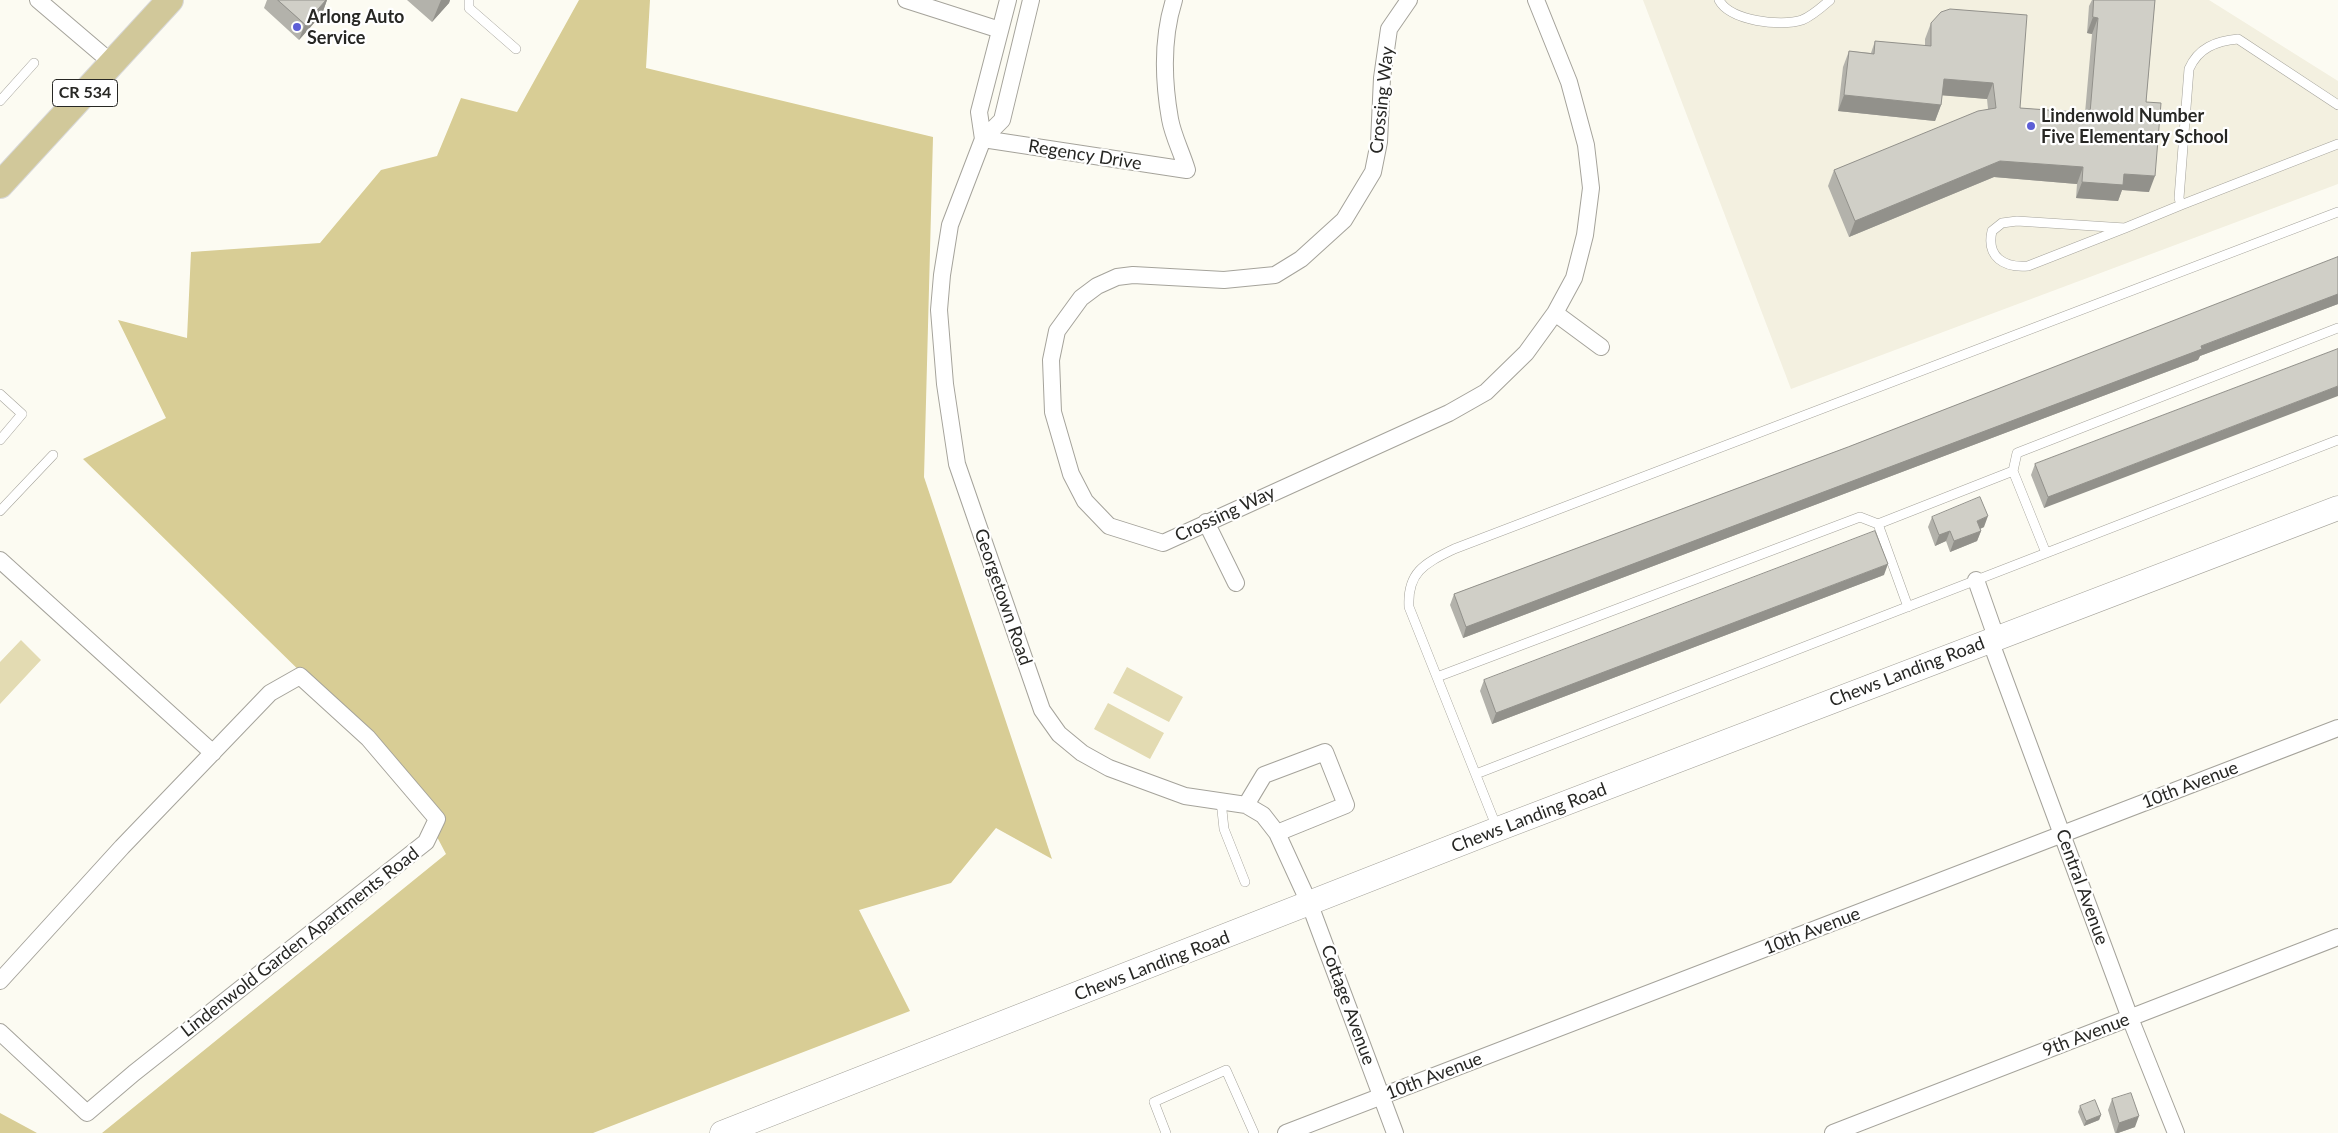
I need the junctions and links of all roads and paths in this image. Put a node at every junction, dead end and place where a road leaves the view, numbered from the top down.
1 (38, 0) edge
2 (170, 0) edge
3 (469, 0) edge
4 (906, 0) edge
5 (1008, 0) edge
6 (1031, 0) edge
7 (1174, 0) edge
8 (1409, 0) edge
9 (1536, 0) edge
10 (1719, 0) edge
11 (1830, 0) edge
12 (1000, 30) junction
13 (516, 49) dead end
14 (34, 63) dead end
15 (112, 63) junction
16 (0, 101) edge
17 (2338, 105) edge
18 (983, 139) junction
19 (2338, 144) edge
20 (0, 185) edge
21 (2181, 205) junction
22 (2338, 212) edge
23 (2125, 228) junction
24 (1555, 313) junction
25 (2338, 328) edge
26 (1600, 346) dead end
27 (0, 394) edge
28 (0, 440) edge
29 (2338, 440) edge
30 (53, 455) dead end
31 (2013, 471) junction
32 (2338, 508) edge
33 (0, 511) edge
34 (1206, 522) junction
35 (1878, 524) junction
36 (2046, 553) junction
37 (0, 560) edge
38 (1976, 580) junction
39 (1236, 583) dead end
40 (1908, 607) junction
41 (1993, 639) junction
42 (1437, 677) junction
43 (2338, 728) edge
44 (213, 753) junction
45 (1476, 774) junction
46 (1221, 801) junction
47 (1246, 805) junction
48 (1498, 829) junction
49 (1277, 833) junction
50 (2062, 834) junction
51 (1245, 882) dead end
52 (1310, 905) junction
53 (2338, 937) edge
54 (0, 981) edge
55 (2130, 1018) junction
56 (0, 1032) edge
57 (1382, 1096) junction
58 (722, 1133) edge
59 (1166, 1133) edge
60 (1254, 1133) edge
61 (1286, 1133) edge
62 (1395, 1133) edge
63 (1833, 1133) edge
64 (2176, 1133) edge

1 - 15 street
2 - 15 main road, CR 534
3 - 13 lane
4 - 12 street
5 - 12 street, Georgetown Road
6 - 18 street, Georgetown Road
7 - 18 street, Regency Drive
8 - 34 street, Crossing Way
9 - 24 street, Crossing Way
10 - 11 lane
12 - 18 street, Georgetown Road
14 - 16 lane
15 - 20 main road, CR 534
17 - 21 lane
18 - 46 street, Georgetown Road
19 - 21 lane
21 - 23 lane
22 - 42 lane
23 - 23 lane
24 - 26 street
24 - 34 street, Crossing Way
25 - 31 lane
27 - 28 lane
29 - 36 lane
30 - 33 lane
31 - 35 lane
31 - 36 lane
32 - 41 street, Chews Landing Road
34 - 39 street
35 - 40 lane
35 - 42 lane
36 - 38 lane
37 - 44 street
38 - 40 lane
38 - 41 street, Central Avenue
40 - 45 lane
41 - 48 street, Chews Landing Road
41 - 50 street, Central Avenue
42 - 45 lane
43 - 50 street, 10th Avenue
44 - 54 street, Lindenwold Garden Apartments Road
44 - 56 street, Lindenwold Garden Apartments Road
45 - 48 lane
46 - 47 street, Georgetown Road
46 - 51 lane
47 - 49 street, Georgetown Road
47 - 49 street
48 - 52 street, Chews Landing Road
49 - 52 street, Georgetown Road
50 - 55 street, Central Avenue
50 - 57 street, 10th Avenue
52 - 57 street, Cottage Avenue
52 - 58 street, Chews Landing Road
53 - 55 street, 9th Avenue
55 - 63 street, 9th Avenue
55 - 64 street, Central Avenue
57 - 61 street, 10th Avenue
57 - 62 street, Cottage Avenue
59 - 60 lane

